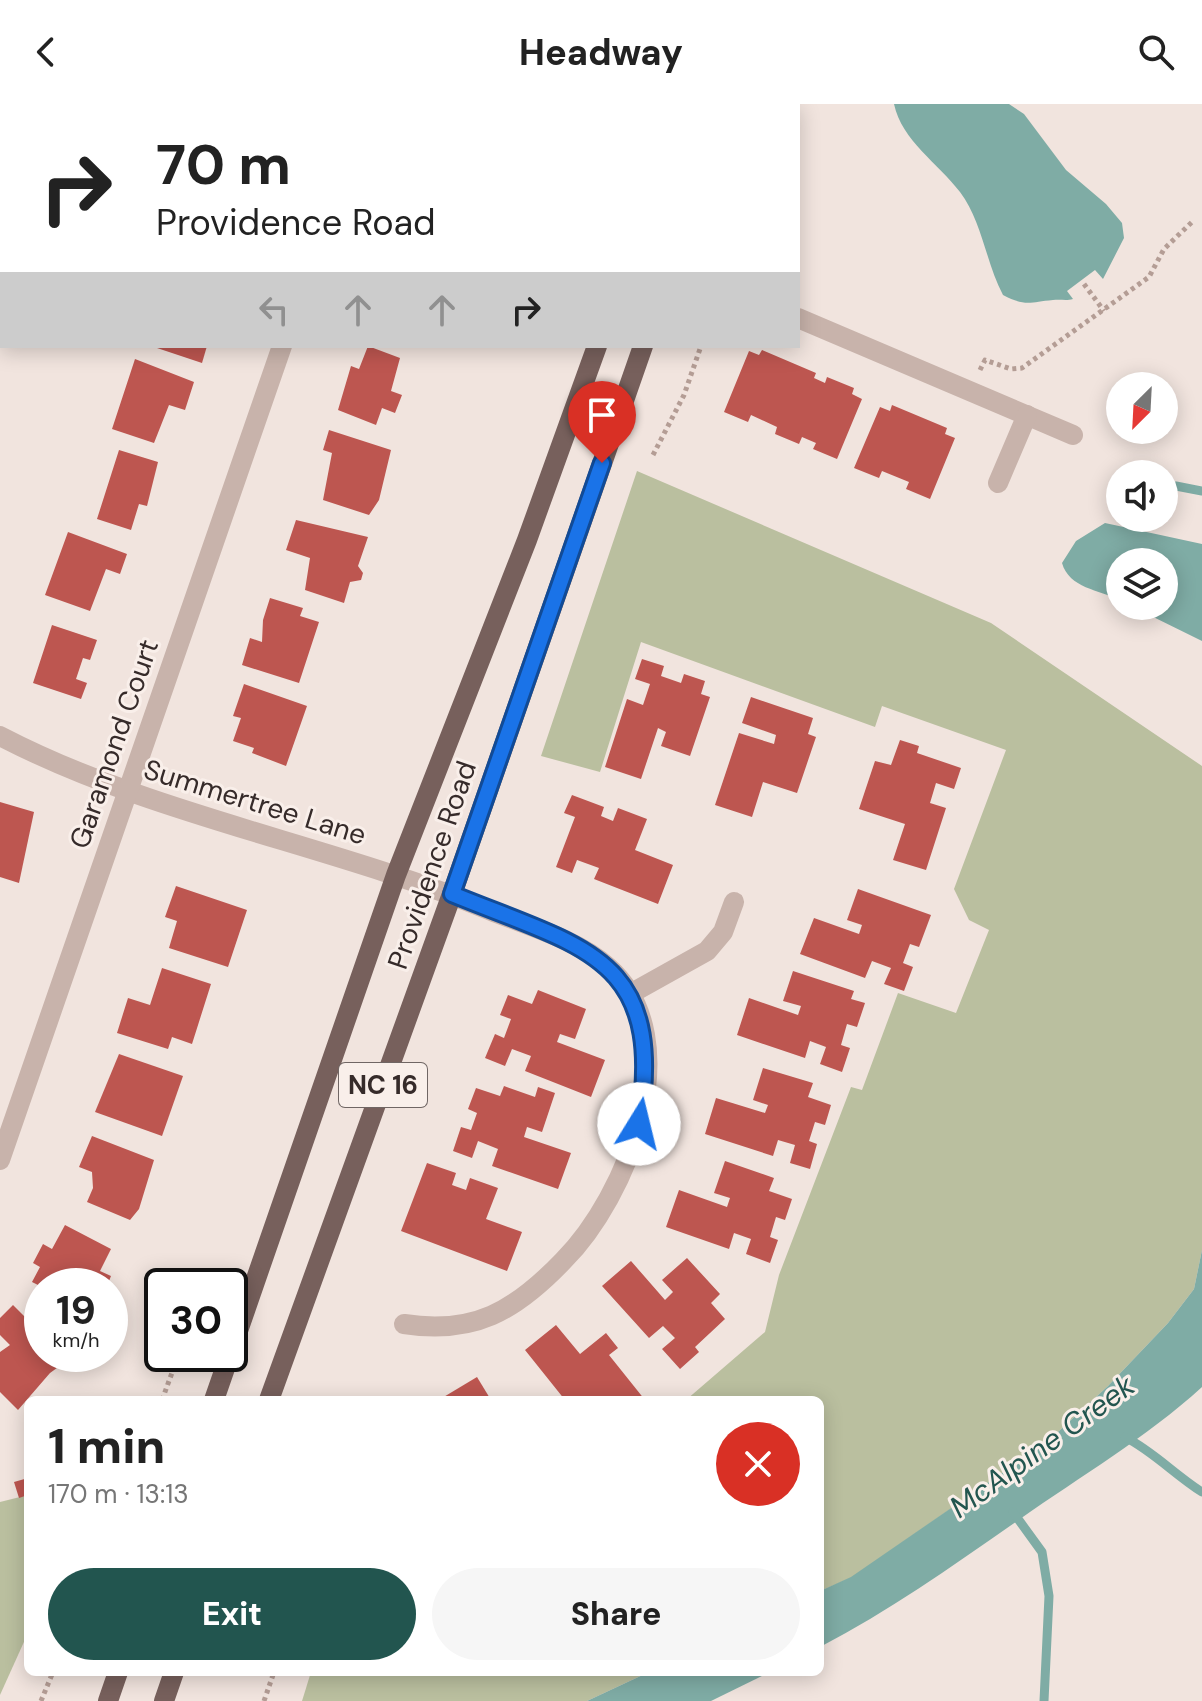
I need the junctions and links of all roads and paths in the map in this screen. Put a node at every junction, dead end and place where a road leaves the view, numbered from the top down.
1 (1193, 221) dead end
2 (1084, 284) dead end
3 (1104, 311) junction
4 (800, 319) edge
5 (281, 348) edge
6 (596, 348) edge
7 (642, 348) edge
8 (700, 348) edge
9 (978, 374) dead end
10 (1027, 415) junction
11 (1073, 435) dead end
12 (653, 455) dead end
13 (998, 483) dead end
14 (0, 736) edge
15 (127, 791) junction
16 (396, 875) junction
17 (452, 894) junction
18 (734, 902) dead end
19 (630, 994) junction
20 (0, 1160) edge
21 (404, 1324) dead end
22 (172, 1372) edge
23 (163, 1396) edge
24 (215, 1396) edge
25 (270, 1396) edge
26 (51, 1676) edge
27 (117, 1676) edge
28 (173, 1676) edge
29 (273, 1676) edge
30 (41, 1701) edge
31 (108, 1701) edge
32 (164, 1701) edge
33 (264, 1701) edge

1 - 3 path
2 - 3 path
3 - 9 path
4 - 10 street
5 - 15 street, Garamond Court
6 - 16 main road, Providence Road / NC 16
7 - 17 main road, Providence Road / NC 16
8 - 12 path
10 - 11 street
10 - 13 street
14 - 15 street, Summertree Lane
15 - 16 street, Summertree Lane
15 - 20 street, Garamond Court
16 - 17 street, Summertree Lane
16 - 24 main road, Providence Road / NC 16
17 - 19 street, Summertree Lane
17 - 25 main road, Providence Road / NC 16
18 - 19 street
19 - 21 street
22 - 23 path
26 - 30 path
27 - 31 main road
28 - 32 main road
29 - 33 path

